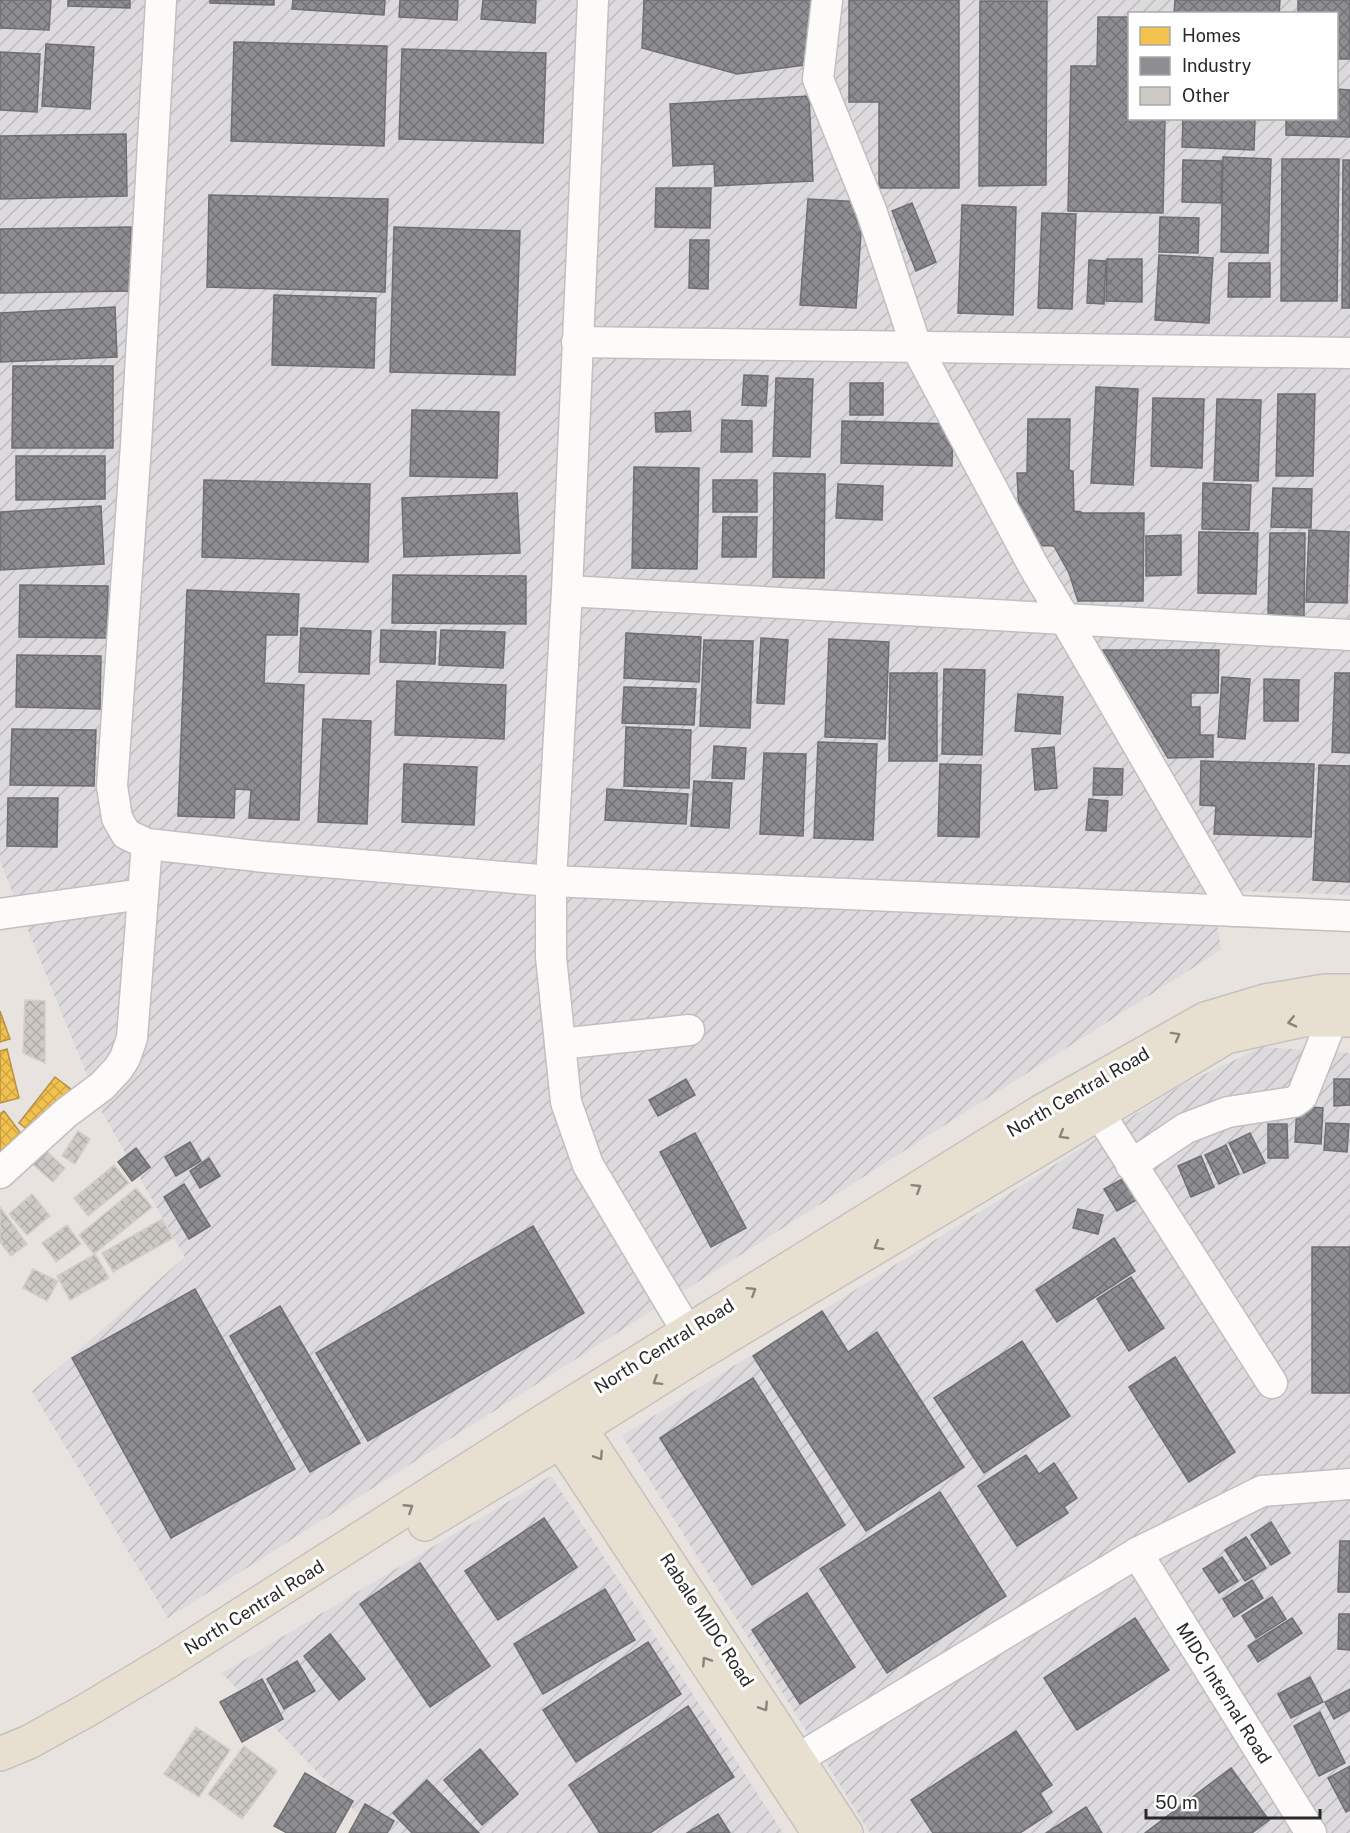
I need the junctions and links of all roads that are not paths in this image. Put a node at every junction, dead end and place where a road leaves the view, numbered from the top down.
1 (160, 0) edge
2 (592, 0) edge
3 (827, 0) edge
4 (578, 342) junction
5 (916, 346) junction
6 (1350, 352) edge
7 (567, 591) junction
8 (1065, 619) junction
9 (1350, 635) edge
10 (147, 844) junction
11 (551, 881) junction
12 (143, 894) junction
13 (1234, 911) junction
14 (0, 914) edge
15 (1350, 916) edge
16 (1350, 992) edge
17 (1341, 1020) edge
18 (689, 1030) dead end
19 (560, 1044) junction
20 (1099, 1113) junction
21 (1131, 1165) junction
22 (0, 1173) edge
23 (693, 1342) junction
24 (1272, 1383) dead end
25 (564, 1424) junction
26 (1350, 1484) edge
27 (1137, 1553) junction
28 (0, 1754) edge
29 (788, 1765) junction
30 (0, 1771) edge
31 (819, 1833) edge
32 (846, 1833) edge
33 (1311, 1833) edge

1 - 10 street
2 - 4 street
3 - 5 street
4 - 5 street
4 - 7 street
5 - 6 street
5 - 8 street
7 - 8 street
7 - 11 street
8 - 9 street
8 - 13 street
10 - 11 street
10 - 12 street
11 - 13 street
11 - 19 street
12 - 14 street
12 - 22 street
13 - 15 street
23 -> 16 main road, North Central Road
17 -> 20 main road, North Central Road
17 - 21 street
18 - 19 street
19 - 23 street
20 - 21 street
20 -> 23 main road, North Central Road
21 - 24 street
23 - 25 main road, North Central Road
28 -> 25 main road, North Central Road
25 - 29 main road, Rabale MIDC Road
25 - 30 main road, North Central Road
26 - 27 street
27 - 29 street
27 - 33 street, MIDC Internal Road
29 - 31 main road, Rabale MIDC Road
29 - 32 main road, Rabale MIDC Road

